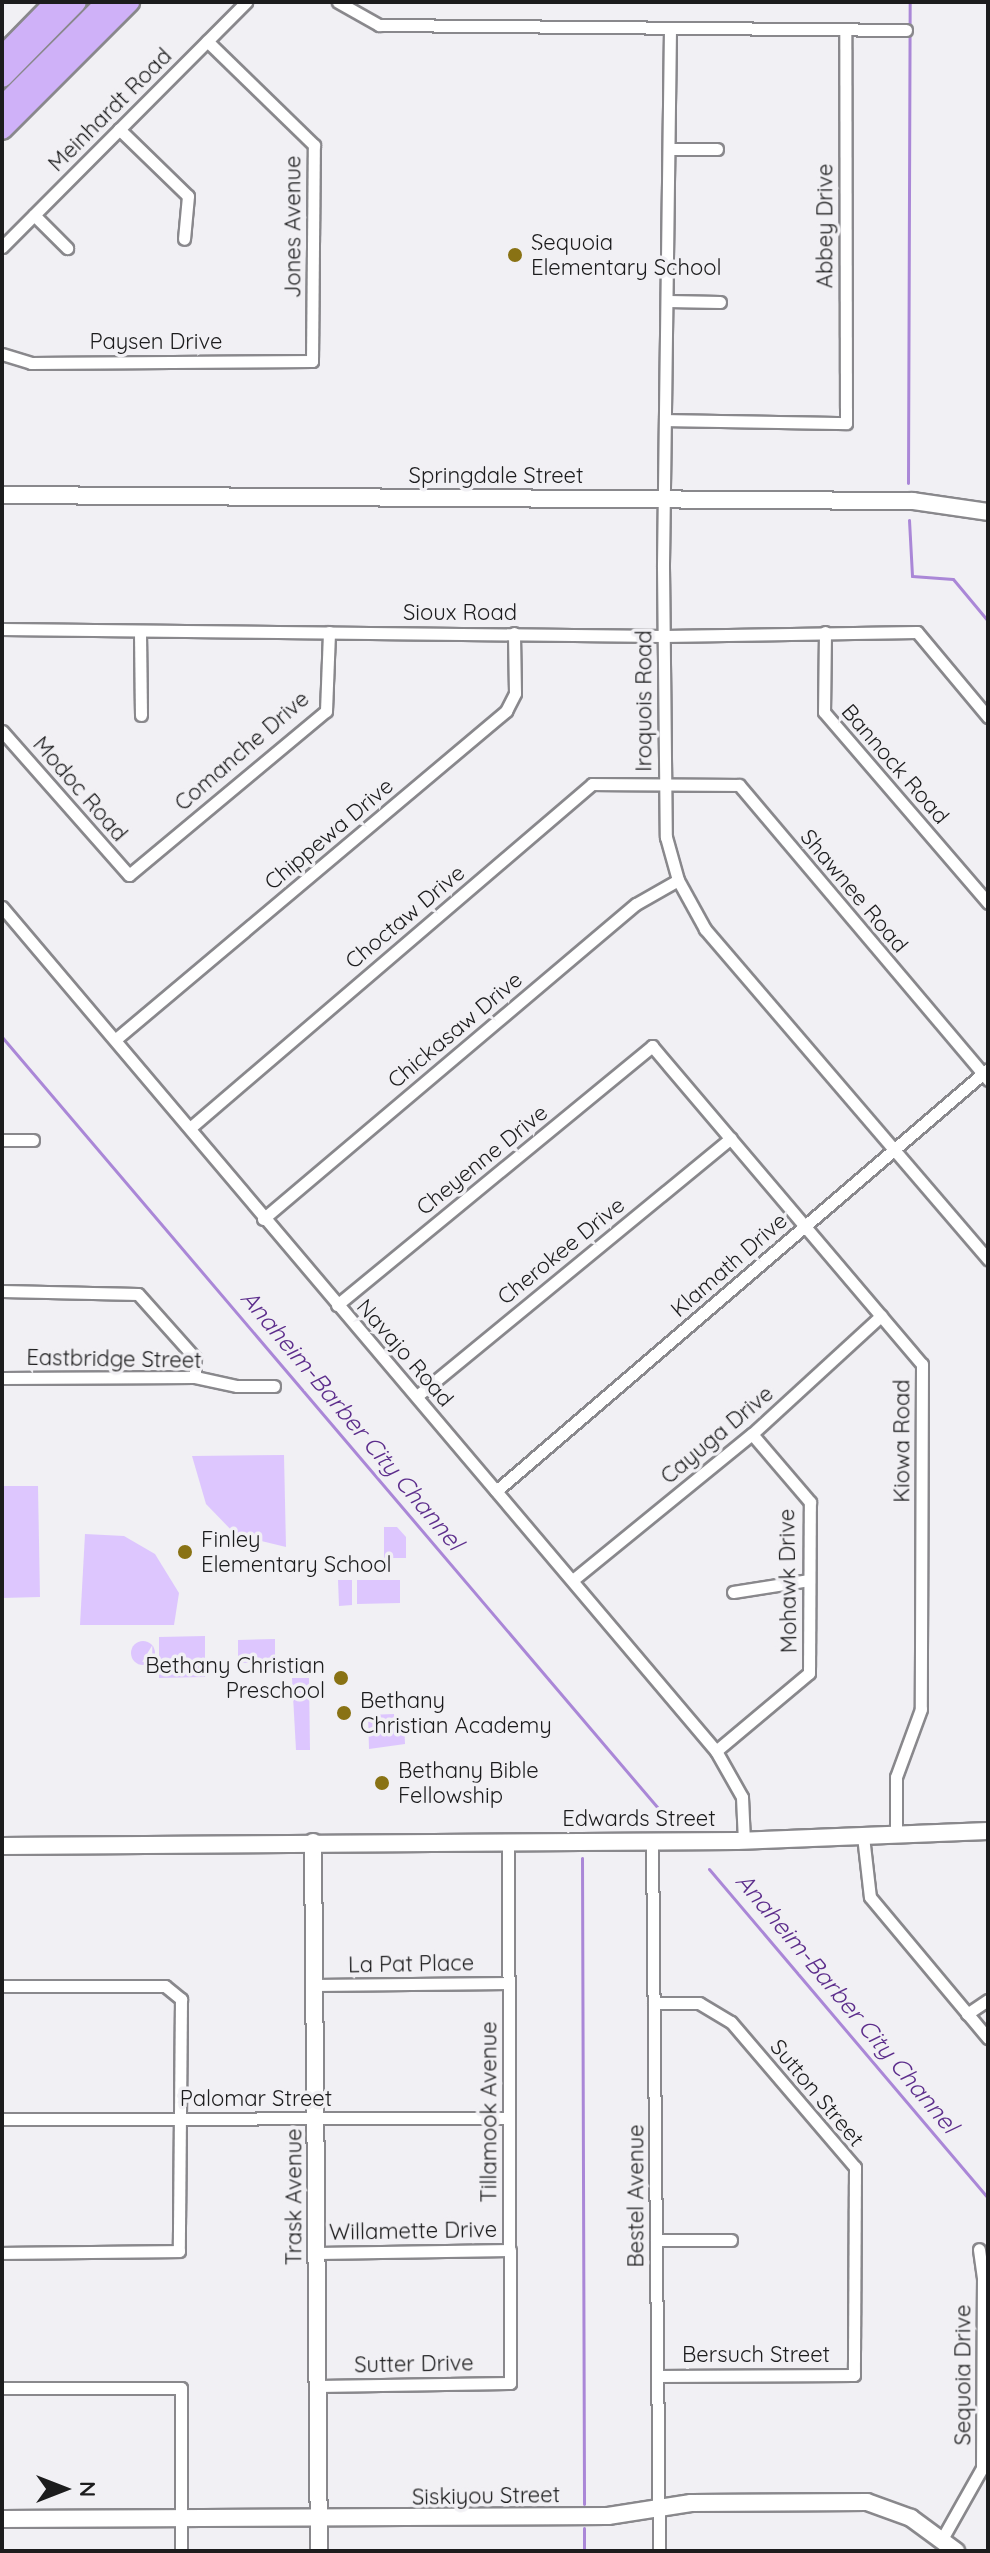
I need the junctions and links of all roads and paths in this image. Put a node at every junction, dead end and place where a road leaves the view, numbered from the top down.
1 (56, 2) edge
2 (76, 2) edge
3 (107, 2) edge
4 (129, 2) edge
5 (246, 2) edge
6 (338, 2) edge
7 (670, 29) junction
8 (845, 30) junction
9 (906, 30) dead end
10 (207, 41) junction
11 (2, 57) edge
12 (2, 77) edge
13 (2, 107) edge
14 (2, 129) edge
15 (119, 129) junction
16 (669, 149) junction
17 (717, 149) dead end
18 (34, 215) junction
19 (184, 239) dead end
20 (2, 247) edge
21 (67, 248) dead end
22 (668, 301) junction
23 (720, 302) dead end
24 (2, 354) edge
25 (312, 361) joint
26 (667, 420) junction
27 (2, 495) edge
28 (667, 499) junction
29 (988, 512) edge
30 (2, 629) edge
31 (329, 632) junction
32 (825, 632) junction
33 (140, 633) junction
34 (514, 633) junction
35 (664, 636) junction
36 (141, 715) dead end
37 (988, 717) edge
38 (2, 731) edge
39 (664, 786) junction
40 (129, 875) joint
41 (678, 880) junction
42 (988, 903) edge
43 (2, 907) edge
44 (116, 1039) junction
45 (652, 1046) joint
46 (986, 1074) edge
47 (190, 1128) junction
48 (731, 1138) junction
49 (2, 1140) edge
50 (33, 1140) dead end
51 (896, 1150) junction
52 (263, 1219) junction
53 (807, 1224) junction
54 (988, 1259) edge
55 (2, 1291) edge
56 (337, 1305) junction
57 (881, 1316) junction
58 (195, 1377) junction
59 (2, 1378) edge
60 (274, 1386) dead end
61 (417, 1396) junction
62 (752, 1434) junction
63 (496, 1491) junction
64 (574, 1579) junction
65 (809, 1580) junction
66 (733, 1592) dead end
67 (716, 1751) junction
68 (988, 1831) edge
69 (896, 1835) junction
70 (863, 1836) junction
71 (652, 1840) junction
72 (508, 1841) junction
73 (744, 1841) junction
74 (313, 1842) junction
75 (2, 1846) edge
76 (509, 1983) junction
77 (314, 1985) junction
78 (2, 1986) edge
79 (988, 2000) edge
80 (654, 2003) junction
81 (967, 2014) junction
82 (988, 2038) edge
83 (509, 2118) junction
84 (2, 2119) edge
85 (180, 2119) junction
86 (315, 2119) junction
87 (656, 2240) junction
88 (731, 2240) dead end
89 (979, 2249) dead end
90 (510, 2250) junction
91 (2, 2253) edge
92 (317, 2253) junction
93 (986, 2346) edge
94 (854, 2375) joint
95 (657, 2376) junction
96 (510, 2383) joint
97 (318, 2386) junction
98 (2, 2388) edge
99 (985, 2468) edge
100 (658, 2507) junction
101 (181, 2518) junction
102 (2, 2519) edge
103 (319, 2520) junction
104 (942, 2539) junction
105 (181, 2551) edge
106 (319, 2551) edge
107 (659, 2551) edge
108 (956, 2551) edge

1 - 11 highway
2 - 12 highway
3 - 13 highway
4 - 14 highway
5 - 10 street, Meinhardt Road
6 - 7 street
7 - 8 street
7 - 16 street, Iroquois Road
8 - 9 street
8 - 26 street, Abbey Drive
10 - 15 street, Meinhardt Road
10 - 25 street, Jones Avenue
15 - 18 street, Meinhardt Road
15 - 19 street
16 - 17 street
16 - 22 street, Iroquois Road
18 - 20 street, Meinhardt Road
18 - 21 street
22 - 23 street
22 - 26 street, Iroquois Road
24 - 25 street, Paysen Drive
26 - 28 street, Iroquois Road
27 - 28 street, Springdale Street
28 - 29 street, Springdale Street
28 - 35 street, Iroquois Road
30 - 33 street, Sioux Road
31 - 33 street, Sioux Road
31 - 34 street, Sioux Road
31 - 40 street, Comanche Drive
32 - 35 street, Sioux Road
32 - 37 street, Sioux Road
32 - 42 street, Bannock Road
33 - 36 street
34 - 35 street, Sioux Road
34 - 44 street, Chippewa Drive
35 - 39 street, Iroquois Road
38 - 40 street, Modoc Road
39 - 41 street, Iroquois Road
39 - 46 street, Shawnee Road
39 - 47 street, Choctaw Drive
41 - 51 street, Iroquois Road
41 - 52 street, Chickasaw Drive
43 - 44 street, Navajo Road
44 - 47 street, Navajo Road
45 - 48 street, Kiowa Road
45 - 56 street, Cheyenne Drive
46 - 51 street, Klamath Drive
47 - 52 street, Navajo Road
48 - 53 street, Kiowa Road
48 - 61 street, Cherokee Drive
49 - 50 street
51 - 53 street, Klamath Drive
51 - 54 street, Iroquois Road
52 - 56 street, Navajo Road
53 - 57 street, Kiowa Road
53 - 63 street, Klamath Drive
55 - 58 street
56 - 61 street, Navajo Road
57 - 62 street, Cayuga Drive
57 - 69 street, Kiowa Road
58 - 59 street, Eastbridge Street
58 - 60 street, Eastbridge Street
61 - 63 street, Navajo Road
62 - 64 street, Cayuga Drive
62 - 65 street, Mohawk Drive
63 - 64 street, Navajo Road
64 - 67 street, Navajo Road
65 - 66 street
65 - 67 street, Mohawk Drive
67 - 73 street, Navajo Road
68 - 69 street, Edwards Street
69 - 70 street, Edwards Street
70 - 73 street, Edwards Street
70 - 81 street
71 - 72 street, Edwards Street
71 - 73 street, Edwards Street
71 - 80 street, Bestel Avenue
72 - 74 street, Edwards Street
72 - 76 street, Tillamook Avenue
74 - 75 street, Edwards Street
74 - 77 street, Trask Avenue
76 - 77 street, La Pat Place
76 - 83 street, Tillamook Avenue
77 - 86 street, Trask Avenue
78 - 85 street
79 - 81 street
80 - 87 street, Bestel Avenue
80 - 94 street, Sutton Street
81 - 82 street
83 - 86 street, Palomar Street
83 - 90 street, Tillamook Avenue
84 - 85 street, Palomar Street
85 - 86 street, Palomar Street
85 - 91 street
86 - 92 street, Trask Avenue
87 - 88 street
87 - 95 street, Bestel Avenue
89 - 93 street, Sequoia Drive
90 - 92 street, Willamette Drive
90 - 96 street, Tillamook Avenue
92 - 97 street, Trask Avenue
93 - 99 street, Sequoia Drive
94 - 95 street, Bersuch Street
95 - 100 street, Bestel Avenue
96 - 97 street, Sutter Drive
97 - 103 street, Trask Avenue
98 - 101 street
99 - 104 street, Sequoia Drive
100 - 103 street, Siskiyou Street
100 - 104 street, Siskiyou Street
100 - 107 street, Bestel Avenue
101 - 102 street, Siskiyou Street
101 - 103 street, Siskiyou Street
101 - 105 street
103 - 106 street, Trask Avenue
104 - 108 street, Siskiyou Street

